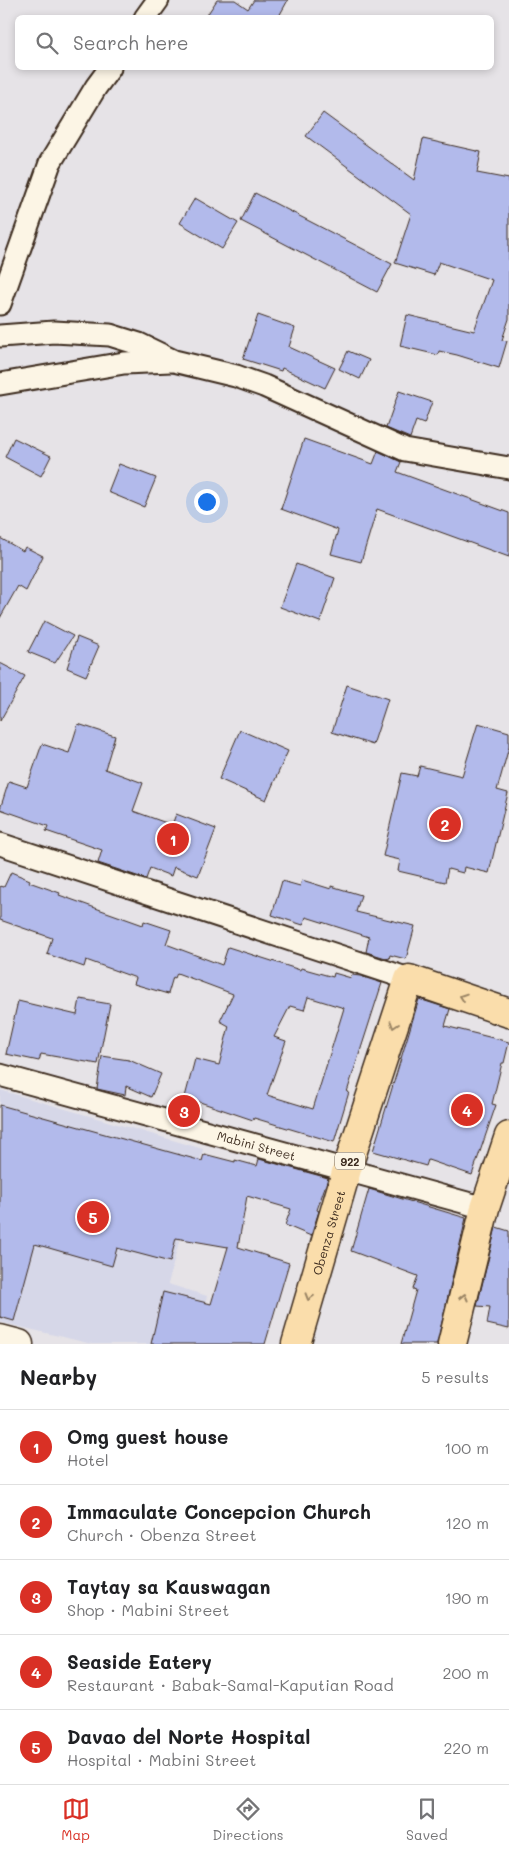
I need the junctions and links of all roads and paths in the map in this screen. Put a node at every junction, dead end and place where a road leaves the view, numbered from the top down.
1 (158, 0) edge
2 (147, 15) edge
3 (109, 70) edge
4 (0, 304) edge
5 (0, 336) edge
6 (174, 361) junction
7 (0, 384) edge
8 (509, 468) edge
9 (0, 844) edge
10 (409, 979) junction
11 (509, 1012) edge
12 (0, 1075) edge
13 (509, 1136) edge
14 (347, 1169) junction
15 (485, 1208) junction
16 (0, 1339) edge
17 (20, 1344) edge
18 (296, 1344) edge
19 (452, 1344) edge

1 - 2 street
3 - 4 street
5 - 6 street
6 - 7 street
6 - 8 street
9 - 10 street
11 -> 10 main road
10 -> 14 main road, Obenza Street / 922
12 - 14 street, Mabini Street
13 - 15 main road
14 - 15 street, Mabini Street
14 -> 18 main road, Obenza Street / 922
19 -> 15 main road
16 - 17 main road

